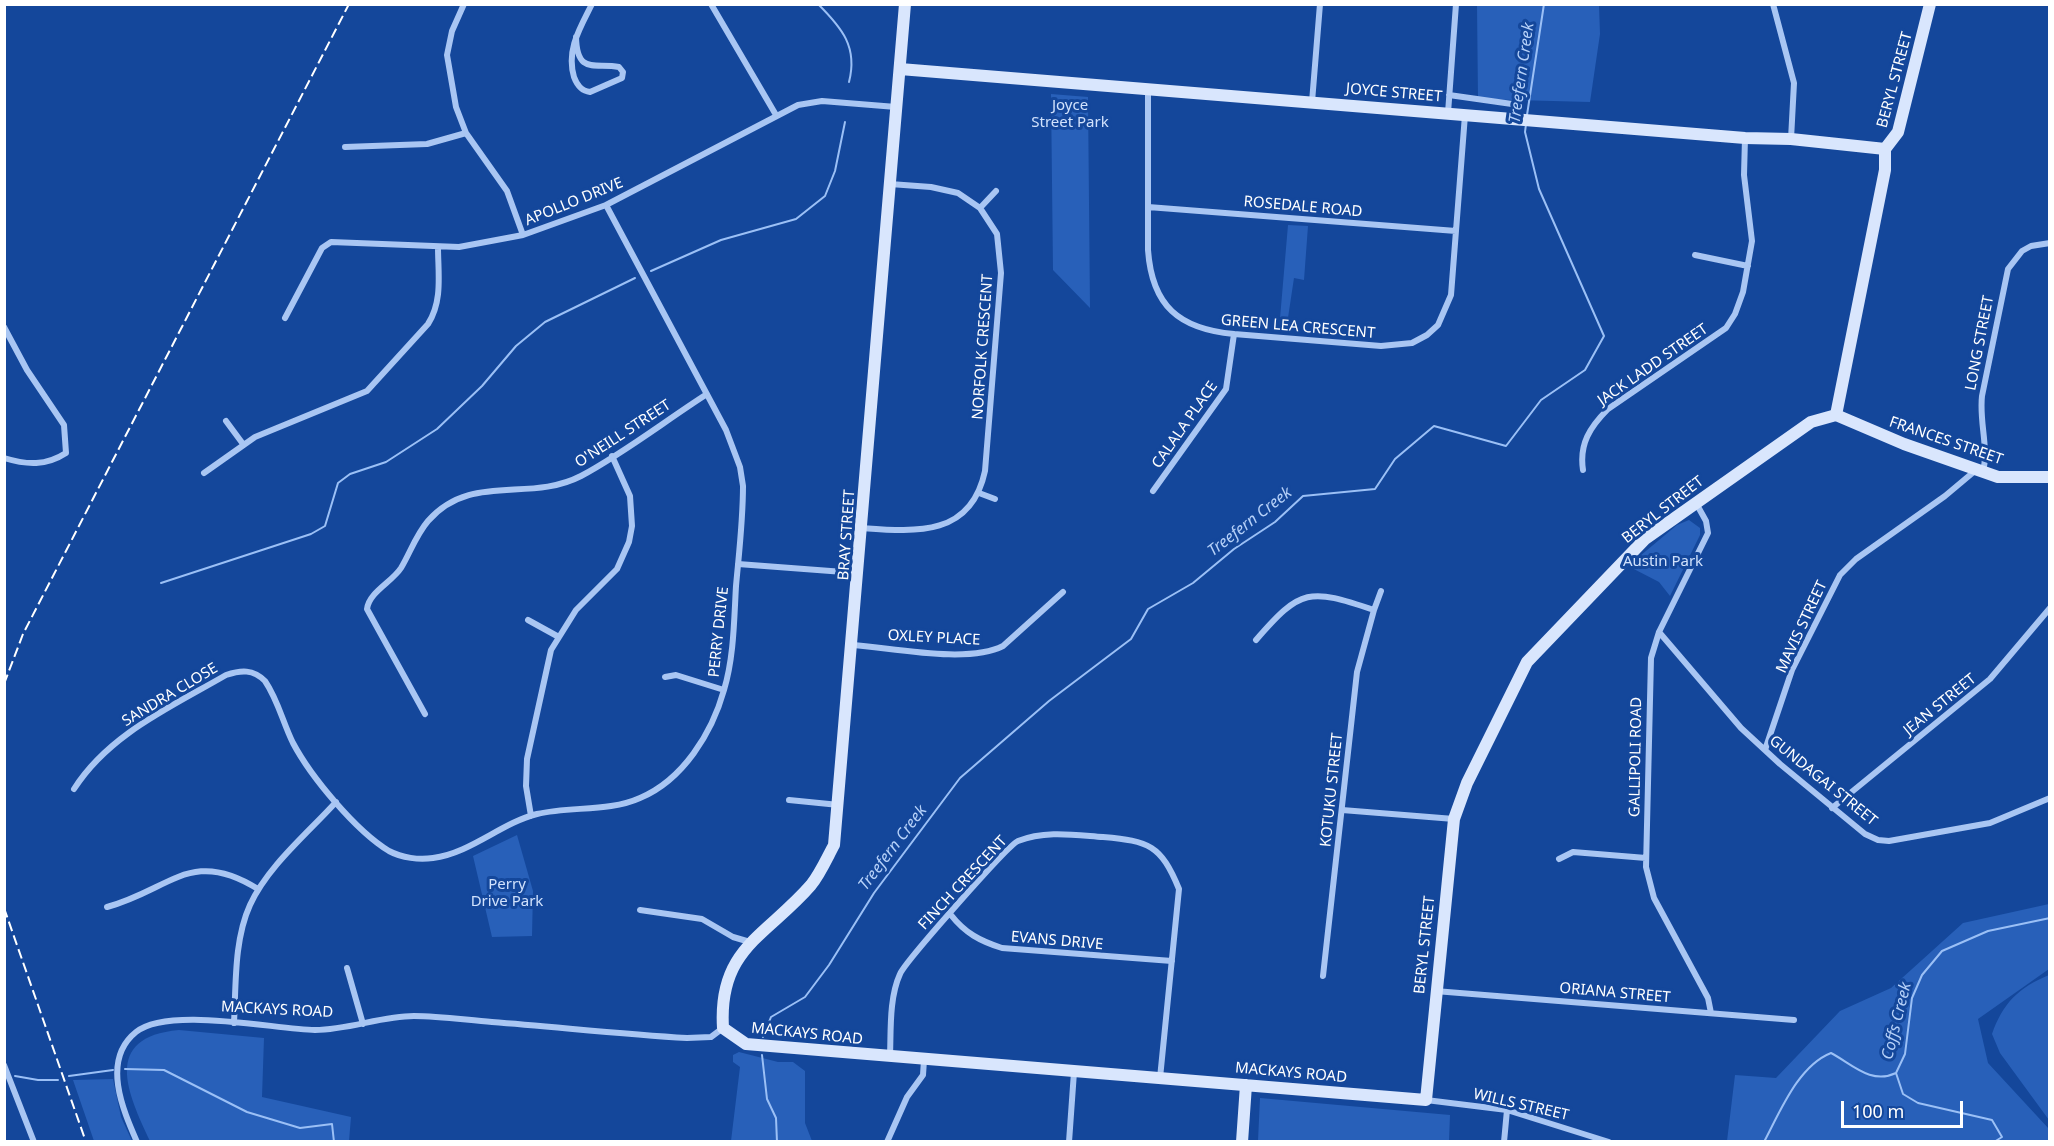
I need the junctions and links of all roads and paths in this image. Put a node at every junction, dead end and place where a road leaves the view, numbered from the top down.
1 (464, 4) edge
2 (592, 4) edge
3 (711, 4) edge
4 (905, 4) edge
5 (1320, 4) edge
6 (1456, 4) edge
7 (1773, 4) edge
8 (1930, 4) edge
9 (576, 37) junction
10 (900, 69) junction
11 (1148, 89) junction
12 (1449, 95) junction
13 (1312, 102) junction
14 (1512, 104) dead end
15 (897, 107) junction
16 (1448, 113) junction
17 (776, 115) junction
18 (1465, 115) junction
19 (466, 133) junction
20 (1745, 138) junction
21 (1791, 139) junction
22 (345, 147) dead end
23 (1885, 149) junction
24 (890, 184) junction
25 (996, 191) dead end
26 (606, 206) junction
27 (1148, 207) junction
28 (980, 208) junction
29 (1456, 231) junction
30 (523, 236) junction
31 (2049, 243) edge
32 (438, 247) junction
33 (1695, 255) dead end
34 (1748, 266) junction
35 (285, 318) dead end
36 (4, 327) edge
37 (1234, 334) junction
38 (8, 339) edge
39 (706, 394) junction
40 (1836, 416) junction
41 (226, 421) dead end
42 (243, 444) junction
43 (612, 456) junction
44 (4, 459) edge
45 (1583, 470) dead end
46 (1979, 471) junction
47 (204, 473) dead end
48 (2049, 477) edge
49 (1153, 491) dead end
50 (979, 493) junction
51 (995, 499) dead end
52 (1696, 503) junction
53 (862, 528) junction
54 (738, 564) junction
55 (859, 573) junction
56 (1381, 591) dead end
57 (1063, 592) dead end
58 (2049, 608) edge
59 (1374, 610) junction
60 (528, 620) dead end
61 (1659, 632) junction
62 (558, 636) junction
63 (1256, 640) dead end
64 (853, 645) junction
65 (665, 677) dead end
66 (724, 690) junction
67 (425, 714) dead end
68 (1765, 750) junction
69 (74, 789) dead end
70 (2049, 798) edge
71 (789, 800) dead end
72 (336, 802) junction
73 (840, 805) junction
74 (1832, 807) junction
75 (1342, 810) junction
76 (531, 816) junction
77 (1454, 819) junction
78 (1646, 858) junction
79 (1559, 859) dead end
80 (258, 889) junction
81 (107, 907) dead end
82 (640, 910) dead end
83 (951, 915) junction
84 (750, 942) junction
85 (1172, 961) junction
86 (347, 968) dead end
87 (1323, 976) dead end
88 (1435, 991) junction
89 (1711, 1013) junction
90 (1794, 1020) dead end
91 (234, 1023) junction
92 (363, 1024) junction
93 (723, 1028) junction
94 (890, 1057) junction
95 (924, 1060) junction
96 (4, 1065) edge
97 (1074, 1072) junction
98 (1161, 1078) junction
99 (1246, 1084) junction
100 (1426, 1100) junction
101 (1507, 1110) junction
102 (33, 1142) edge
103 (137, 1142) edge
104 (887, 1142) edge
105 (1069, 1142) edge
106 (1242, 1142) edge
107 (1504, 1142) edge
108 (1609, 1142) edge

1 - 19 street
2 - 9 street
3 - 17 street
4 - 10 street, BRAY STREET
5 - 13 street
6 - 12 street
7 - 21 street
8 - 23 street, BERYL STREET
9 - 9 street
10 - 11 street, JOYCE STREET
10 - 15 street, BRAY STREET
11 - 13 street, JOYCE STREET
11 - 27 street, GREEN LEA CRESCENT
12 - 14 street
12 - 16 street
13 - 16 street, JOYCE STREET
15 - 17 street, APOLLO DRIVE
15 - 24 street, BRAY STREET
16 - 18 street, JOYCE STREET
17 - 26 street, APOLLO DRIVE
18 - 20 street, JOYCE STREET
18 - 29 street, GREEN LEA CRESCENT
19 - 22 street
19 - 30 street
20 - 21 street, JOYCE STREET
20 - 34 street, JACK LADD STREET
21 - 23 street, JOYCE STREET
23 - 40 street, BERYL STREET
24 - 28 street, NORFOLK CRESCENT
24 - 53 street, BRAY STREET
25 - 28 street
26 - 30 street, APOLLO DRIVE
26 - 39 street, PERRY DRIVE
27 - 29 street, ROSEDALE ROAD
27 - 37 street, GREEN LEA CRESCENT
28 - 50 street, NORFOLK CRESCENT
29 - 37 street, GREEN LEA CRESCENT
30 - 32 street, APOLLO DRIVE
31 - 46 street, LONG STREET
32 - 35 street, APOLLO DRIVE
32 - 42 street
33 - 34 street
34 - 45 street, JACK LADD STREET
36 - 38 street
37 - 49 street, CALALA PLACE
38 - 44 street
39 - 43 street, O'NEILL STREET
39 - 54 street, PERRY DRIVE
40 - 46 street, FRANCES STREET
40 - 52 street, BERYL STREET
41 - 42 street
42 - 47 street
43 - 62 street
43 - 67 street, O'NEILL STREET
46 - 48 street, FRANCES STREET
46 - 68 street, MAVIS STREET
50 - 51 street
50 - 53 street, NORFOLK CRESCENT
52 - 61 street, GALLIPOLI ROAD
52 - 77 street, BERYL STREET
53 - 55 street, BRAY STREET
54 - 55 street
54 - 66 street, PERRY DRIVE
55 - 64 street, BRAY STREET
56 - 59 street, KOTUKU STREET
57 - 64 street, OXLEY PLACE
58 - 74 street, JEAN STREET
59 - 63 street
59 - 75 street, KOTUKU STREET
60 - 62 street
61 - 68 street, GUNDAGAI STREET
61 - 78 street, GALLIPOLI ROAD
62 - 76 street
64 - 73 street, BRAY STREET
65 - 66 street
66 - 76 street, PERRY DRIVE
68 - 74 street, GUNDAGAI STREET
69 - 72 street, SANDRA CLOSE
70 - 74 street, GUNDAGAI STREET
71 - 73 street
72 - 76 street, PERRY DRIVE
72 - 80 street
73 - 84 street, BRAY STREET
75 - 77 street
75 - 87 street, KOTUKU STREET
77 - 88 street, BERYL STREET
78 - 79 street
78 - 89 street, GALLIPOLI ROAD
80 - 81 street
80 - 91 street
82 - 84 street
83 - 85 street, EVANS DRIVE
83 - 85 street, FINCH CRESCENT
83 - 94 street, FINCH CRESCENT
84 - 93 street, BRAY STREET
85 - 98 street, FINCH CRESCENT
86 - 92 street
88 - 89 street, ORIANA STREET
88 - 100 street, BERYL STREET
89 - 90 street, ORIANA STREET
91 - 92 street, MACKAYS ROAD
91 - 103 street, MACKAYS ROAD
92 - 93 street, MACKAYS ROAD
93 - 94 street, MACKAYS ROAD
94 - 95 street, MACKAYS ROAD
95 - 97 street, MACKAYS ROAD
95 - 104 street
96 - 102 street
97 - 98 street, MACKAYS ROAD
97 - 105 street
98 - 99 street, MACKAYS ROAD
99 - 100 street, MACKAYS ROAD
99 - 106 street
100 - 101 street, WILLS STREET
101 - 107 street
101 - 108 street, WILLS STREET

